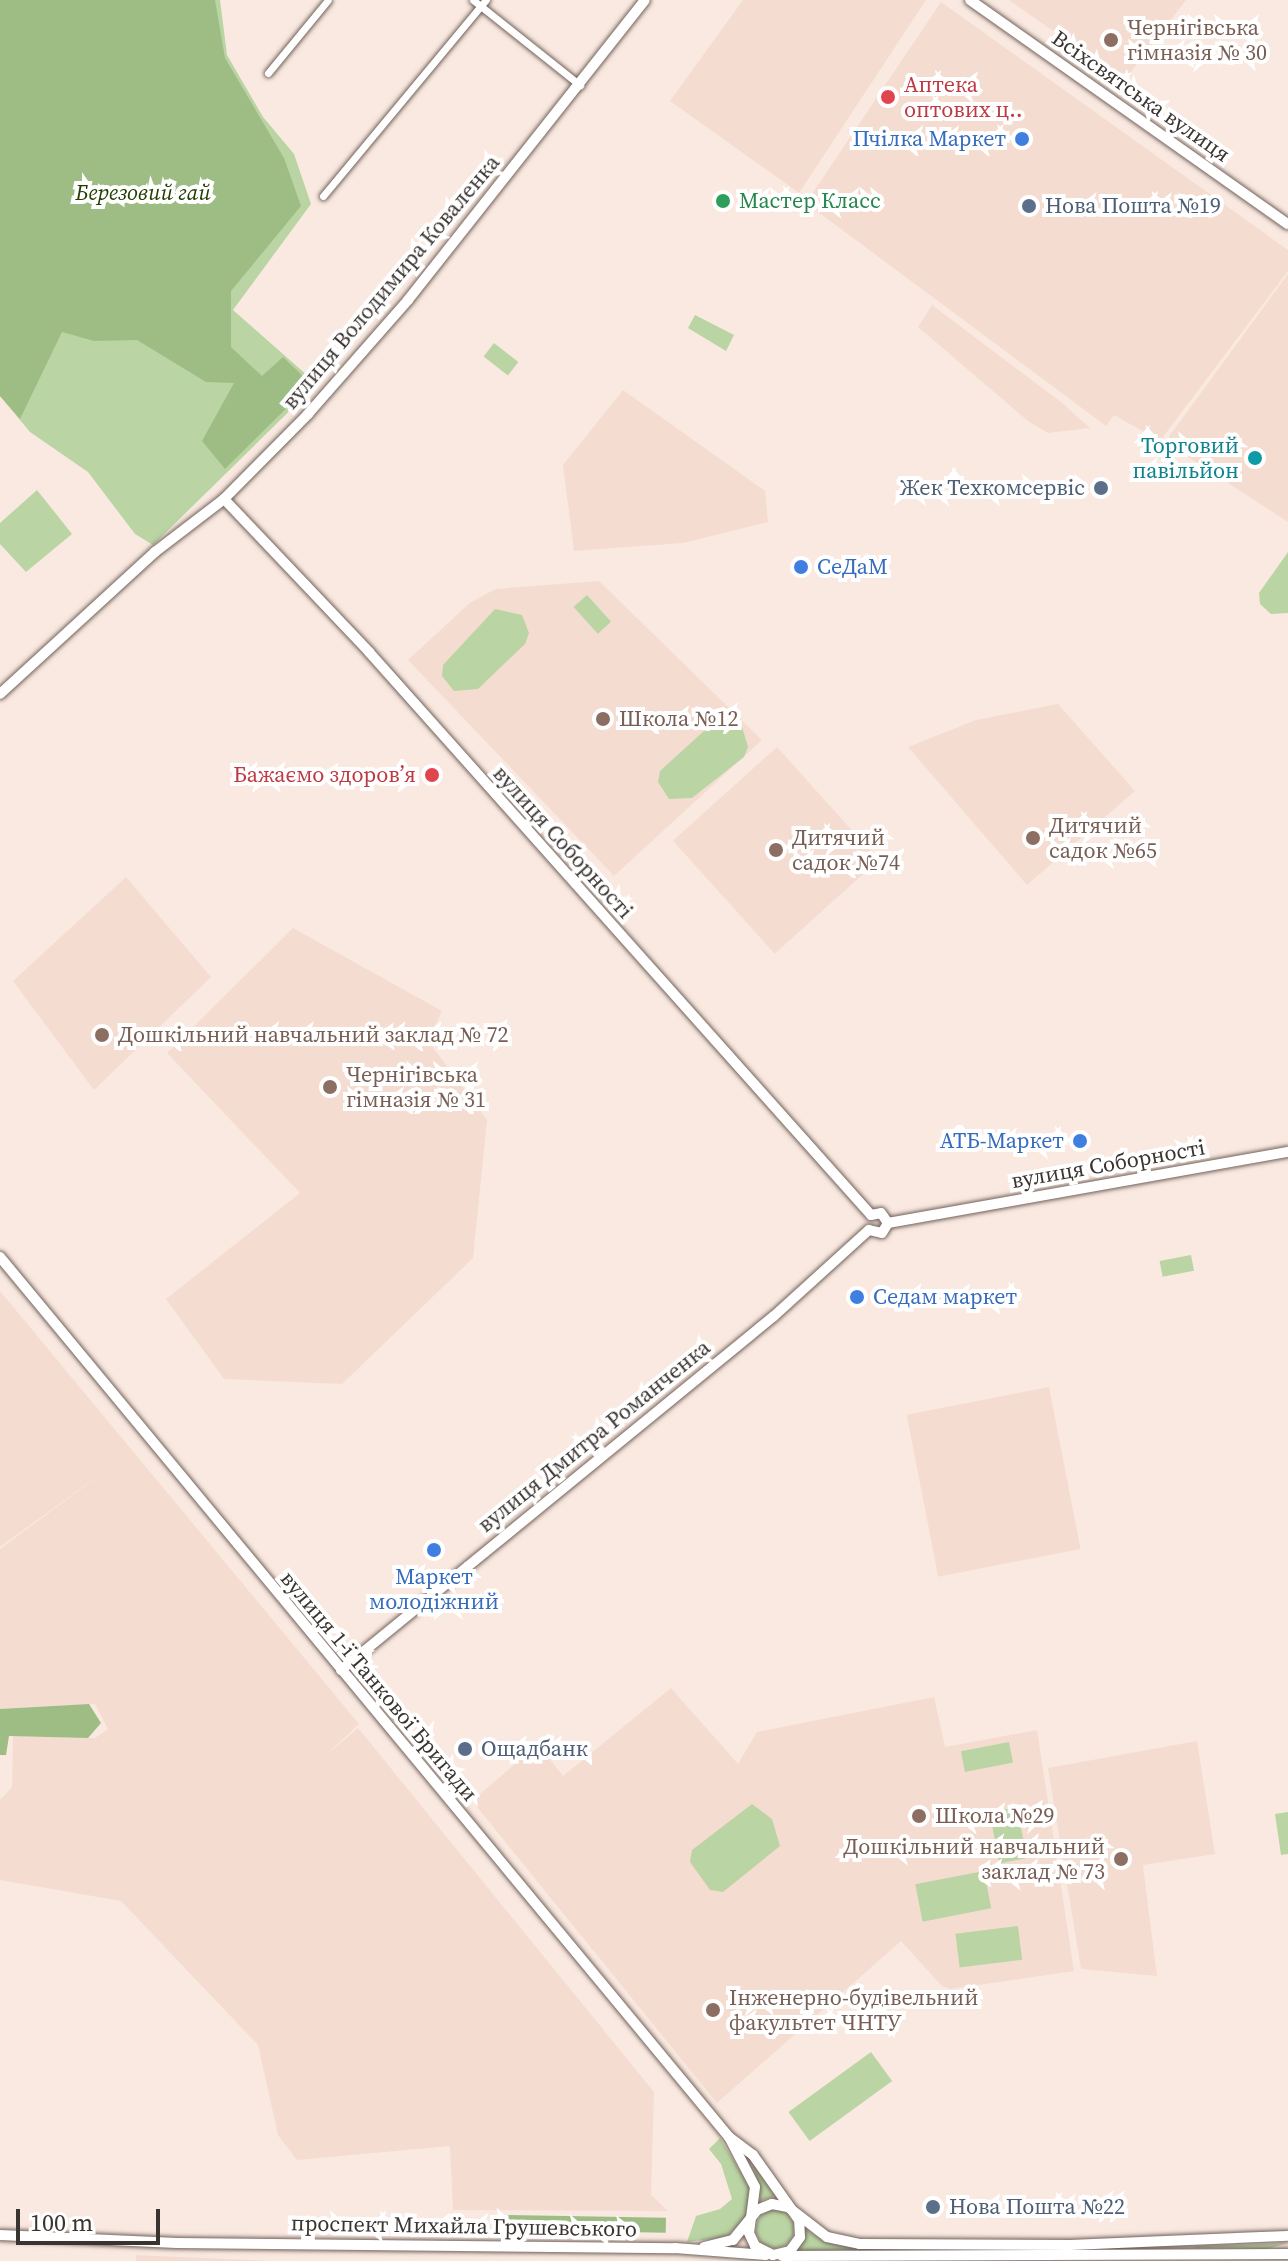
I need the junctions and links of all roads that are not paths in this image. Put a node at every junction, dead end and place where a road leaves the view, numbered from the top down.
1 (328, 0) edge
2 (473, 0) edge
3 (645, 0) edge
4 (970, 0) edge
5 (483, 3) edge
6 (268, 73) dead end
7 (580, 85) junction
8 (323, 196) dead end
9 (1288, 224) edge
10 (224, 499) junction
11 (0, 694) edge
12 (1288, 1152) edge
13 (871, 1215) junction
14 (888, 1223) junction
15 (869, 1230) junction
16 (0, 1257) edge
17 (341, 1670) junction
18 (729, 2137) junction
19 (794, 2212) junction
20 (752, 2217) junction
21 (0, 2235) edge
22 (1288, 2236) edge
23 (751, 2240) junction
24 (688, 2249) junction
25 (1288, 2254) edge
26 (773, 2255) junction
27 (756, 2258) edge

1 - 6 street
2 - 5 street
3 - 7 street, вулиця Володимира Коваленка
4 - 9 street, Всіхсвятська вулиця
5 - 7 street
5 - 8 street
7 - 10 street, вулиця Володимира Коваленка
10 - 11 street, вулиця Володимира Коваленка
10 - 13 street, вулиця Соборності
12 - 14 street, вулиця Соборності
13 - 14 street, вулиця Соборності
13 - 15 street
14 - 15 street, вулиця Соборності
15 - 17 street, вулиця Дмитра Романченка
16 - 17 street, вулиця 1-ї Танкової Бригади
17 - 18 street, вулиця 1-ї Танкової Бригади
18 - 19 street, вулиця 1-ї Танкової Бригади
18 - 20 street, вулиця 1-ї Танкової Бригади
19 - 20 street
19 - 22 street
19 - 26 street
20 - 23 street
20 - 24 street, проспект Михайла Грушевського
21 - 24 street, проспект Михайла Грушевського
23 - 26 street
23 - 27 street
24 - 27 street, проспект Михайла Грушевського
25 - 26 street, проспект Михайла Грушевського
26 - 27 street, проспект Михайла Грушевського

